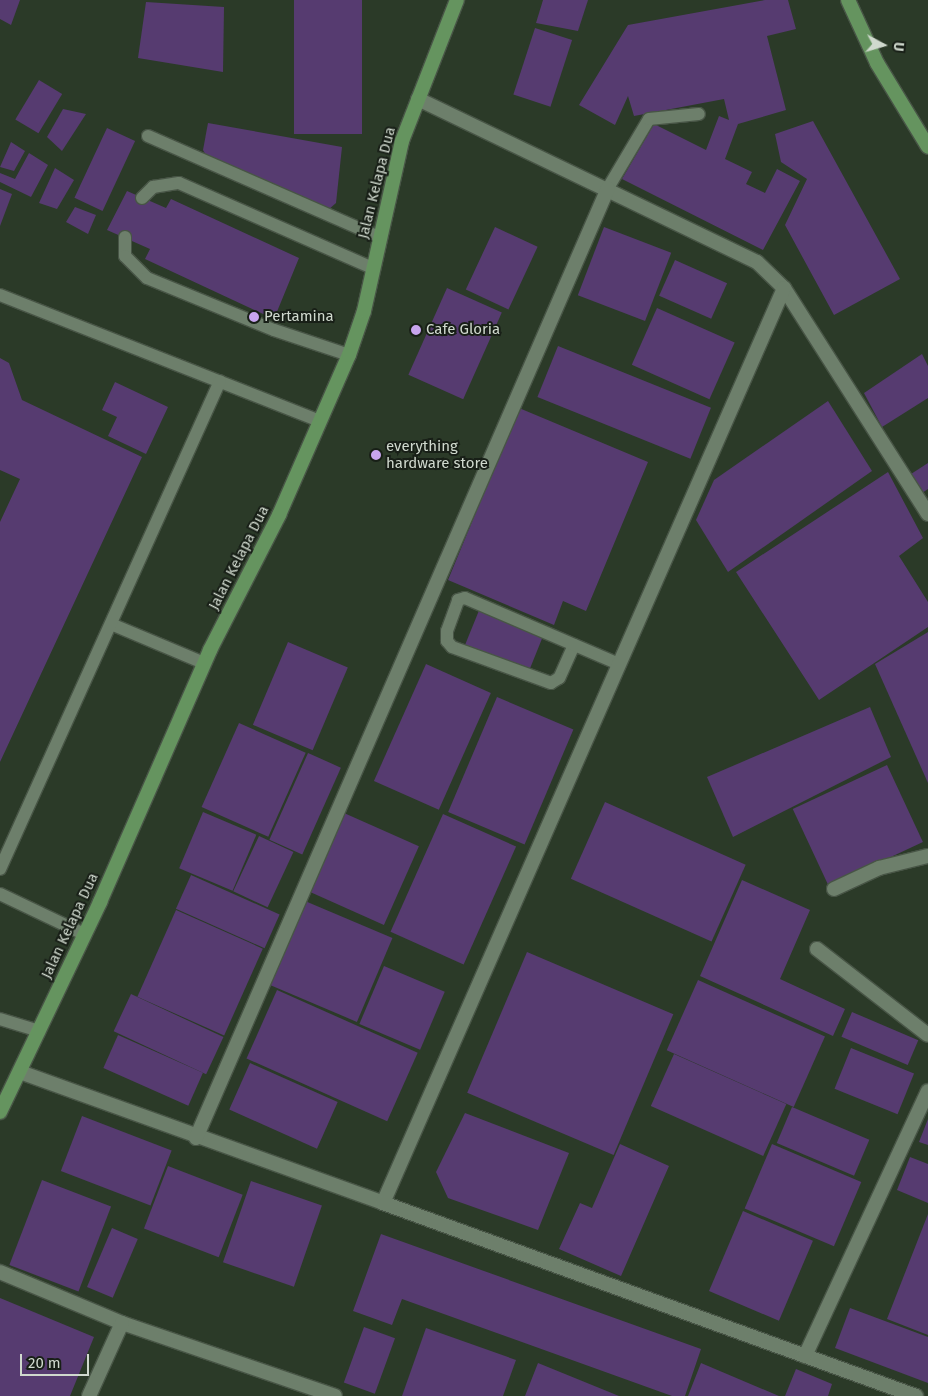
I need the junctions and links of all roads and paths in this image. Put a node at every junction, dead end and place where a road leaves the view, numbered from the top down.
1 (457, 0) edge
2 (848, 0) edge
3 (418, 99) junction
4 (699, 114) dead end
5 (148, 136) dead end
6 (928, 147) edge
7 (608, 188) junction
8 (142, 198) dead end
9 (124, 237) dead end
10 (379, 237) junction
11 (373, 268) junction
12 (784, 288) junction
13 (0, 295) edge
14 (349, 356) junction
15 (220, 381) junction
16 (320, 421) junction
17 (928, 514) edge
18 (110, 624) junction
19 (574, 645) junction
20 (204, 664) junction
21 (619, 664) junction
22 (928, 856) edge
23 (0, 870) edge
24 (834, 889) dead end
25 (0, 894) edge
26 (84, 934) junction
27 (817, 949) dead end
28 (0, 1019) edge
29 (39, 1031) junction
30 (928, 1035) edge
31 (20, 1072) junction
32 (928, 1091) edge
33 (0, 1112) edge
34 (196, 1138) junction
35 (383, 1203) junction
36 (0, 1272) edge
37 (122, 1323) junction
38 (805, 1356) junction
39 (89, 1396) edge
40 (335, 1396) edge
41 (916, 1396) edge

1 - 3 highway, Jalan Kelapa Dua
2 - 6 highway
3 - 7 street
3 - 10 highway, Jalan Kelapa Dua
4 - 7 lane
5 - 10 lane
7 - 12 street
7 - 34 street
8 - 11 lane
9 - 14 lane
10 - 11 highway, Jalan Kelapa Dua
11 - 14 highway, Jalan Kelapa Dua
12 - 17 street
12 - 21 street
13 - 15 lane
14 - 16 highway, Jalan Kelapa Dua
15 - 16 lane
15 - 18 lane
16 - 20 highway, Jalan Kelapa Dua
18 - 20 lane
18 - 23 lane
19 - 19 lane
19 - 21 lane
20 - 26 highway, Jalan Kelapa Dua
21 - 35 street
22 - 24 street
25 - 26 lane
26 - 29 highway, Jalan Kelapa Dua
27 - 30 street
28 - 29 lane
29 - 31 highway, Jalan Kelapa Dua
31 - 33 highway, Jalan Kelapa Dua
31 - 34 street
32 - 38 street
34 - 35 street
35 - 38 street
36 - 37 street
37 - 39 street
37 - 40 street
38 - 41 street

